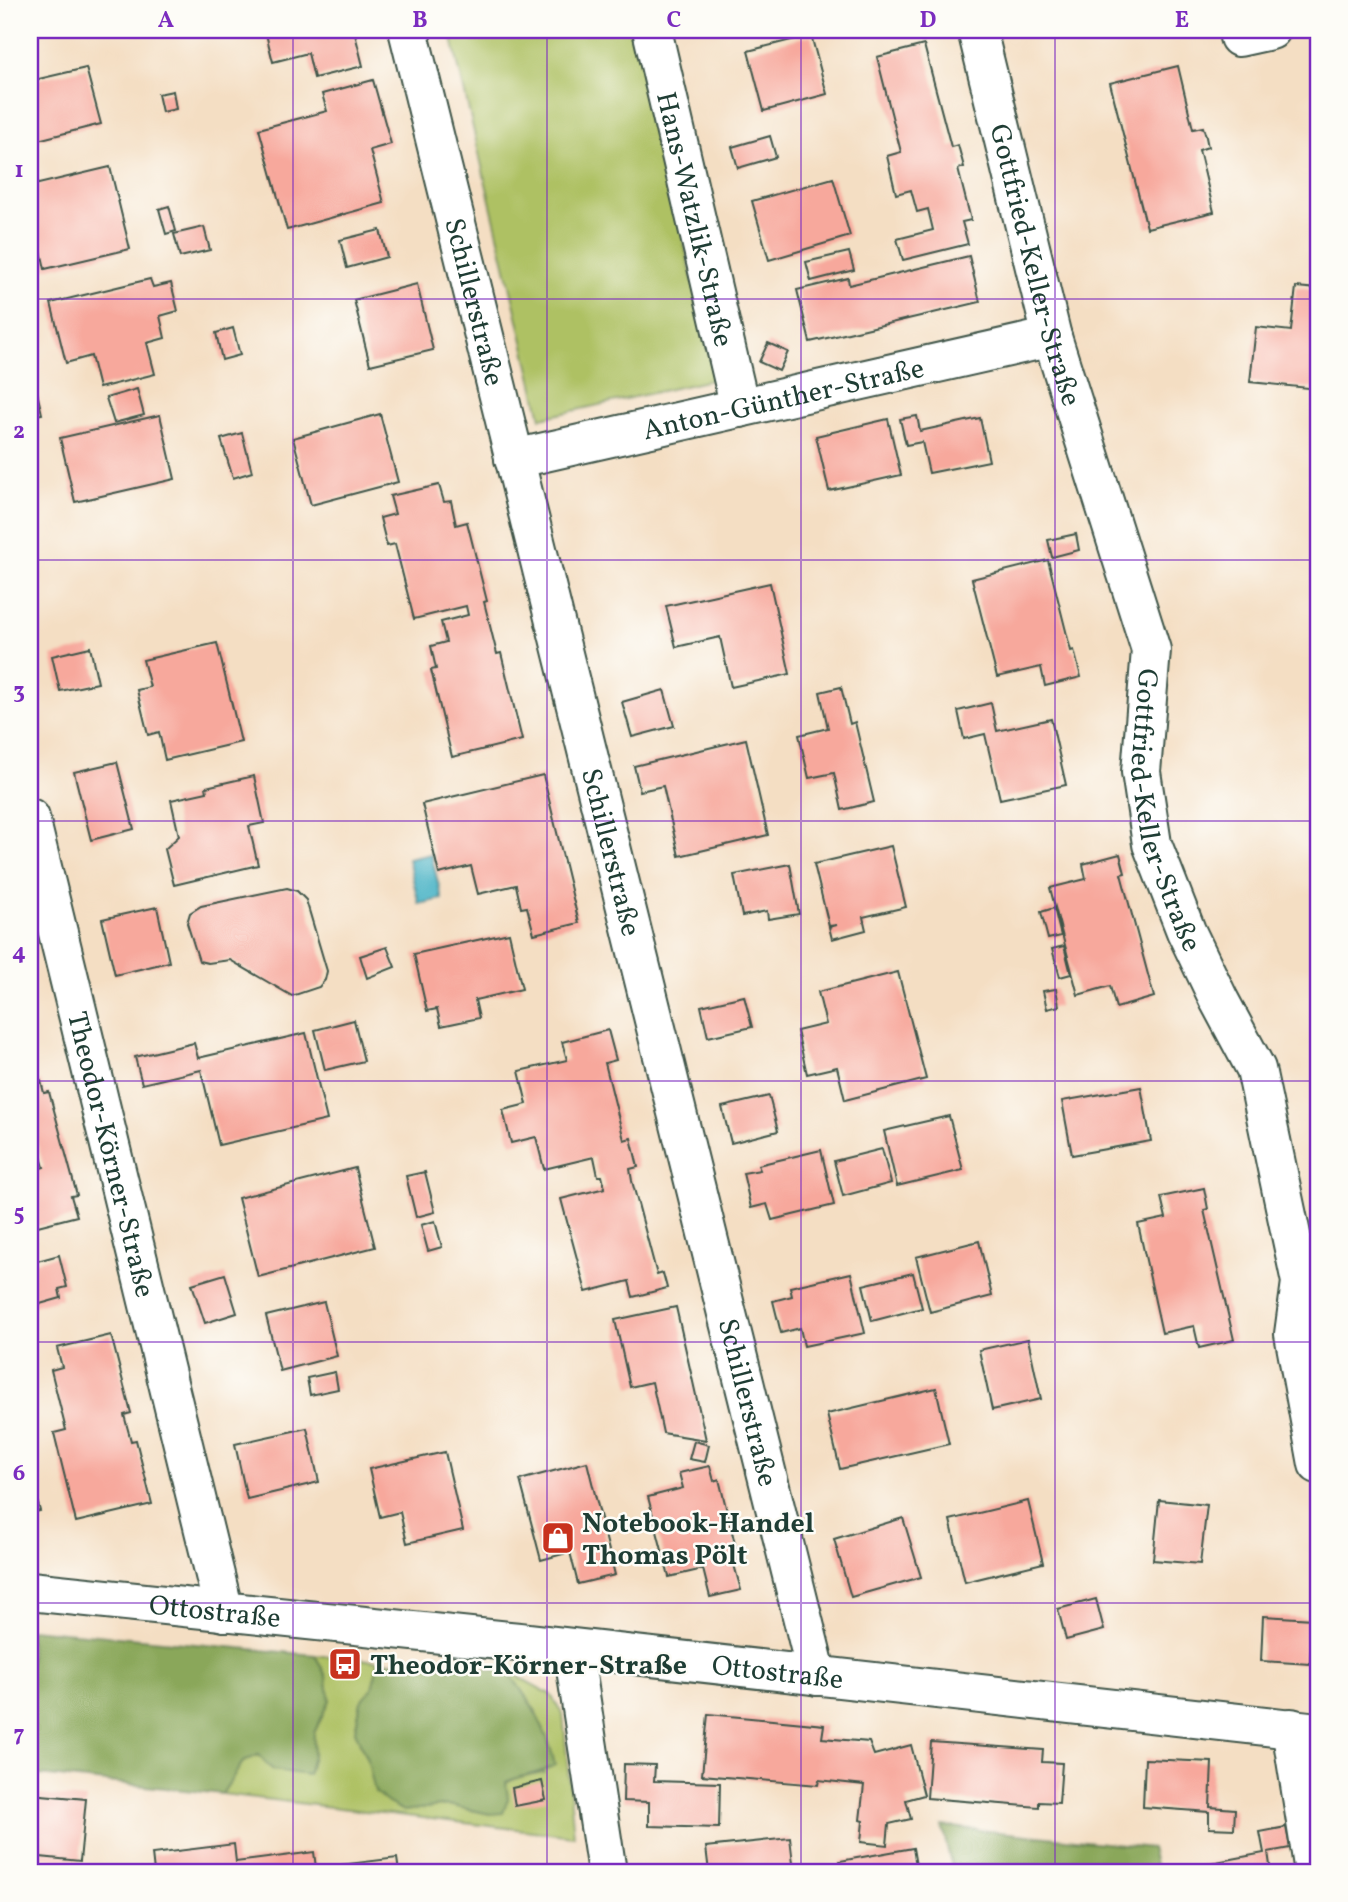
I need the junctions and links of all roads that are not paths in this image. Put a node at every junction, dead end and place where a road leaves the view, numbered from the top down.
1 (408, 30) edge
2 (652, 30) edge
3 (977, 30) edge
4 (1052, 337) junction
5 (740, 408) junction
6 (514, 459) junction
7 (30, 818) edge
8 (1313, 1419) edge
9 (1318, 1464) edge
10 (30, 1591) edge
11 (224, 1612) junction
12 (573, 1649) junction
13 (817, 1676) junction
14 (1304, 1730) edge
15 (607, 1872) edge
16 (1314, 1872) edge

1 - 6 street, Schillerstraße
2 - 5 street, Hans-Watzlik-Straße
3 - 4 street, Gottfried-Keller-Straße
4 - 5 street, Anton-Günther-Straße
4 - 8 street, Gottfried-Keller-Straße
5 - 6 street, Anton-Günther-Straße
6 - 13 street, Schillerstraße
7 - 11 street, Theodor-Körner-Straße
8 - 9 street, Gottfried-Keller-Straße
10 - 11 street, Ottostraße
11 - 12 street, Ottostraße
12 - 13 street, Ottostraße
12 - 15 street
13 - 14 street, Ottostraße
14 - 16 street

